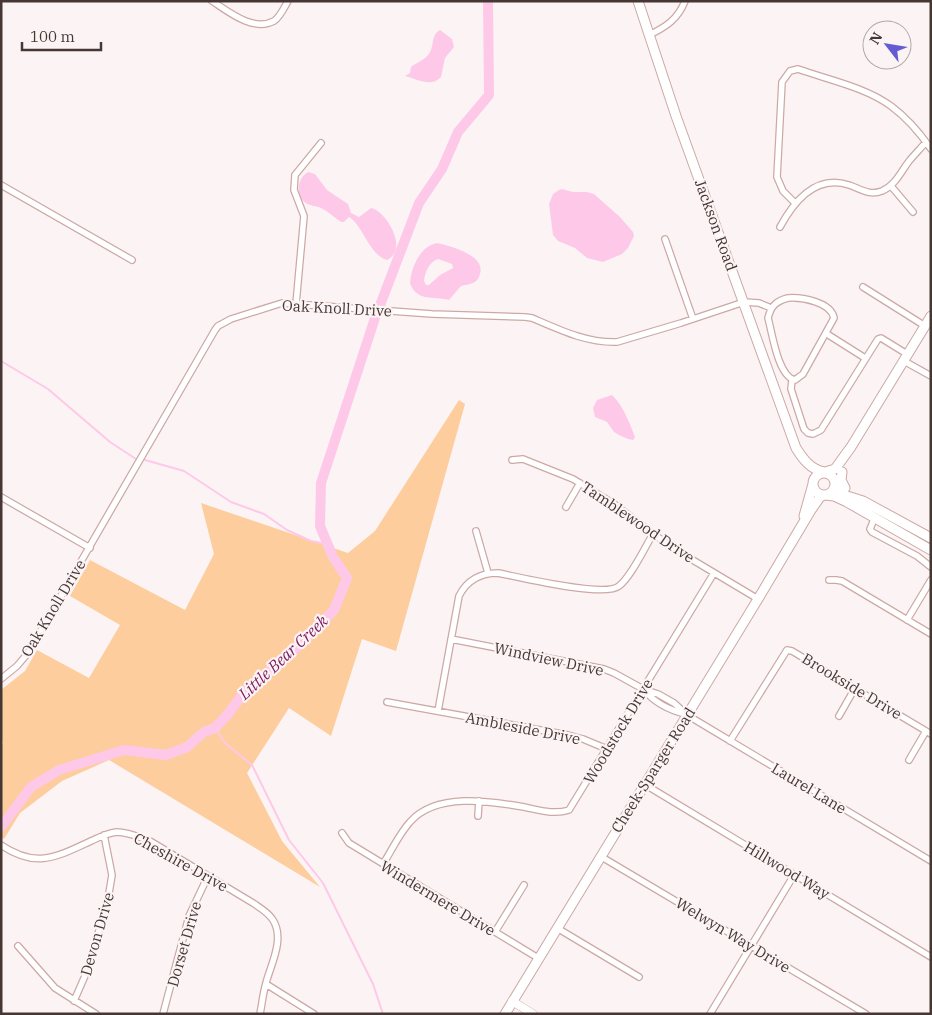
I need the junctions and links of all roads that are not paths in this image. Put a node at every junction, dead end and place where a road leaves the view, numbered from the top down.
1 (212, 1) edge
2 (638, 1) edge
3 (685, 1) edge
4 (287, 3) edge
5 (649, 35) junction
6 (926, 142) junction
7 (321, 143) dead end
8 (931, 149) edge
9 (1, 185) edge
10 (891, 186) junction
11 (795, 203) junction
12 (913, 212) dead end
13 (780, 227) dead end
14 (665, 239) dead end
15 (132, 260) dead end
16 (862, 287) dead end
17 (744, 302) junction
18 (296, 304) junction
19 (771, 308) junction
20 (931, 316) edge
21 (693, 319) junction
22 (925, 326) junction
23 (826, 334) junction
24 (865, 358) junction
25 (905, 358) junction
26 (931, 376) edge
27 (792, 380) junction
28 (851, 447) junction
29 (796, 448) junction
30 (512, 460) dead end
31 (825, 472) junction
32 (842, 472) junction
33 (580, 483) junction
34 (813, 483) junction
35 (836, 484) junction
36 (825, 495) junction
37 (1, 497) edge
38 (863, 501) junction
39 (566, 508) dead end
40 (875, 517) junction
41 (802, 526) junction
42 (476, 531) dead end
43 (653, 534) junction
44 (931, 538) edge
45 (90, 548) junction
46 (931, 550) edge
47 (931, 567) edge
48 (488, 573) junction
49 (714, 573) junction
50 (829, 580) dead end
51 (931, 580) edge
52 (758, 600) junction
53 (907, 620) junction
54 (931, 634) edge
55 (451, 639) junction
56 (1, 679) edge
57 (855, 688) junction
58 (643, 690) junction
59 (387, 702) dead end
60 (438, 711) junction
61 (687, 715) junction
62 (839, 716) dead end
63 (928, 732) edge
64 (730, 741) junction
65 (607, 749) junction
66 (909, 760) dead end
67 (644, 784) junction
68 (480, 801) junction
69 (478, 816) dead end
70 (342, 833) dead end
71 (104, 835) junction
72 (1, 845) edge
73 (600, 856) junction
74 (931, 861) edge
75 (383, 864) junction
76 (794, 875) junction
77 (208, 876) junction
78 (524, 885) dead end
79 (557, 928) junction
80 (495, 932) junction
81 (752, 945) junction
82 (18, 946) dead end
83 (931, 957) edge
84 (538, 958) junction
85 (640, 977) dead end
86 (266, 984) junction
87 (74, 1001) junction
88 (512, 1002) junction
89 (96, 1014) edge
90 (163, 1014) edge
91 (260, 1014) edge
92 (314, 1014) edge
93 (505, 1014) edge
94 (533, 1014) edge
95 (710, 1014) edge
96 (866, 1014) edge

1 - 4 street
2 - 5 main road, Jackson Road
3 - 5 street
5 - 17 main road, Jackson Road
6 - 8 street
6 - 10 street
6 - 11 street
7 - 18 street
9 - 15 street
10 - 11 street
10 - 12 street
11 - 13 street
14 - 21 street
16 - 22 street
17 - 19 street
17 - 21 street, Oak Knoll Drive
17 - 29 main road, Jackson Road
18 - 21 street, Oak Knoll Drive
18 - 45 street, Oak Knoll Drive
19 - 23 street
19 - 27 street
20 - 22 main road
22 - 25 main road
23 - 24 street
23 - 27 street
24 - 25 street
24 - 27 street
25 - 26 street
25 - 28 main road
28 - 31 main road
28 - 32 main road
29 - 31 main road, Jackson Road
29 - 34 main road, Jackson Road
30 - 33 street, Tamblewood Drive
31 - 34 main road
31 - 35 main road
32 - 35 main road
32 - 38 main road
33 - 39 street
33 - 43 street, Tamblewood Drive
34 - 36 main road
34 - 41 main road, Cheek-Sparger Road
35 - 36 main road
35 - 38 main road
36 - 40 main road
36 - 41 main road, Cheek-Sparger Road
37 - 45 street
38 - 44 main road
40 - 46 main road
40 - 47 street
41 - 52 main road, Cheek-Sparger Road
42 - 48 street
43 - 48 street
43 - 49 street, Tamblewood Drive
45 - 56 street, Oak Knoll Drive
48 - 55 street
49 - 52 street, Tamblewood Drive
49 - 58 street, Woodstock Drive
50 - 53 street
51 - 53 street
52 - 61 main road, Cheek-Sparger Road
53 - 54 street
55 - 58 street, Windview Drive
55 - 60 street
57 - 62 street
57 - 63 street, Brookside Drive
57 - 64 street, Brookside Drive
58 - 61 street, Windview Drive
58 - 65 street, Woodstock Drive
59 - 60 street, Ambleside Drive
60 - 65 street, Ambleside Drive
61 - 64 street, Laurel Lane
61 - 67 main road, Cheek-Sparger Road
63 - 66 street
64 - 74 street, Laurel Lane
65 - 68 street, Woodstock Drive
67 - 73 main road, Cheek-Sparger Road
67 - 76 street, Hillwood Way
68 - 69 street
68 - 75 street, Woodstock Drive
70 - 75 street, Windermere Drive
71 - 72 street, Cheshire Drive
71 - 77 street, Cheshire Drive
71 - 87 street, Devon Drive
73 - 79 main road, Cheek-Sparger Road
73 - 81 street, Welwyn Way Drive
75 - 80 street, Windermere Drive
76 - 81 street
76 - 83 street, Hillwood Way
77 - 86 street, Cheshire Drive
77 - 90 street, Dorset Drive
78 - 80 street
79 - 84 main road, Cheek-Sparger Road
79 - 85 street
80 - 84 street, Windermere Drive
81 - 95 street
81 - 96 street, Welwyn Way Drive
82 - 87 street
84 - 88 main road, Cheek-Sparger Road
86 - 91 street
86 - 92 street
87 - 89 street
88 - 93 main road, Cheek-Sparger Road
88 - 94 street

